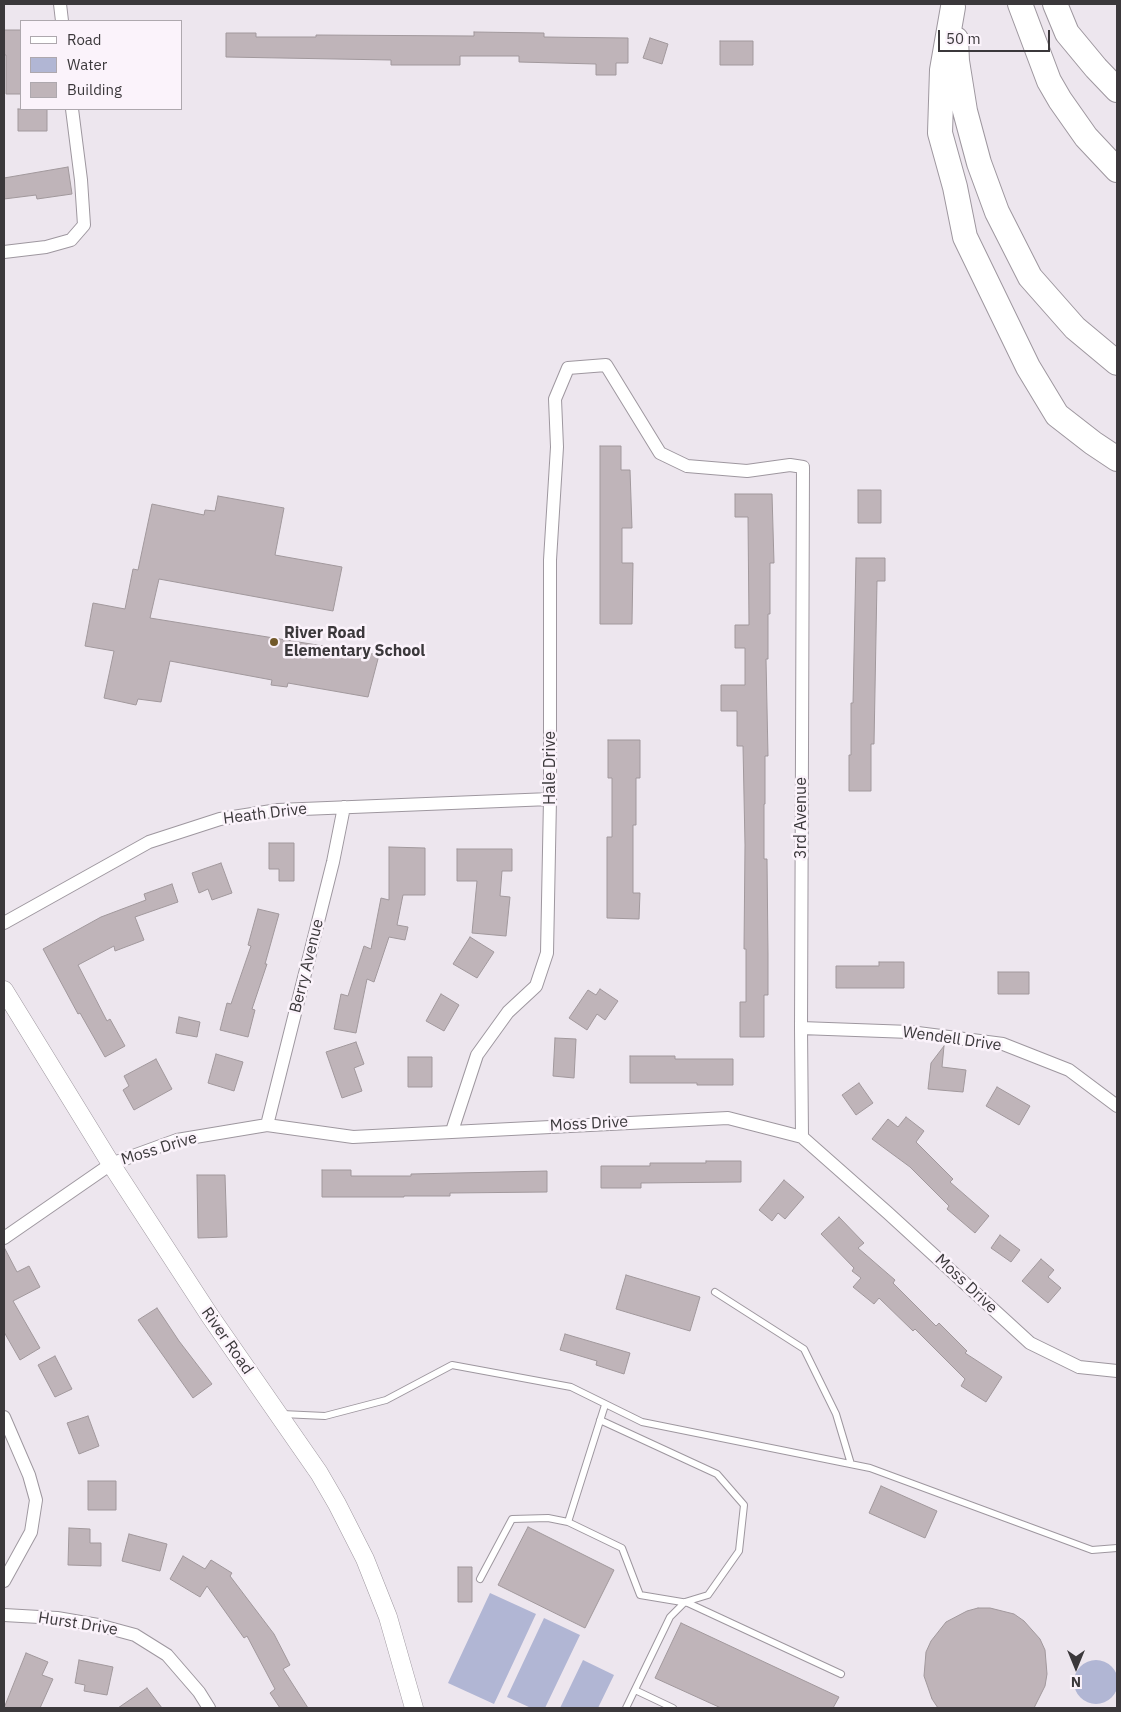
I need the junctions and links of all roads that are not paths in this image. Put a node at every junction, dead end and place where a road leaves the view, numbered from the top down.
1 (60, 4) edge
2 (1020, 4) edge
3 (1055, 4) edge
4 (62, 20) edge
5 (1117, 90) edge
6 (72, 110) edge
7 (1117, 170) edge
8 (4, 252) edge
9 (1117, 363) edge
10 (564, 379) joint
11 (1117, 459) edge
12 (550, 799) junction
13 (344, 807) junction
14 (4, 923) edge
15 (4, 990) edge
16 (801, 1028) junction
17 (1117, 1106) edge
18 (267, 1125) junction
19 (452, 1131) junction
20 (802, 1137) junction
21 (111, 1164) junction
22 (4, 1238) edge
23 (715, 1292) dead end
24 (1117, 1371) edge
25 (605, 1405) junction
26 (278, 1414) junction
27 (4, 1417) edge
28 (600, 1420) junction
29 (851, 1464) junction
30 (568, 1522) junction
31 (1117, 1548) edge
32 (480, 1579) dead end
33 (4, 1581) edge
34 (684, 1602) junction
35 (4, 1615) edge
36 (841, 1674) dead end
37 (635, 1690) junction
38 (209, 1708) edge
39 (414, 1708) edge
40 (626, 1708) edge
41 (673, 1708) edge

1 - 4 street
2 - 7 highway
3 - 5 highway
6 - 8 street
9 - 11 highway
10 - 12 street, Hale Drive
10 - 16 street, 3rd Avenue
12 - 13 street, Heath Drive
12 - 19 street, Hale Drive
13 - 14 street, Heath Drive
13 - 18 street, Berry Avenue
15 - 21 main road, River Road
16 - 17 street, Wendell Drive
16 - 20 street, 3rd Avenue
18 - 19 street, Moss Drive
18 - 21 street, Moss Drive
19 - 20 street, Moss Drive
20 - 24 street, Moss Drive
21 - 22 street, Moss Drive
21 - 26 main road, River Road
23 - 29 lane
25 - 26 lane
25 - 28 lane
25 - 29 lane
26 - 39 main road, River Road
27 - 33 street
28 - 30 lane
28 - 34 lane
29 - 31 lane
30 - 32 lane
30 - 34 lane
34 - 36 lane
34 - 37 lane
35 - 38 street, Hurst Drive
37 - 40 lane
37 - 41 lane

